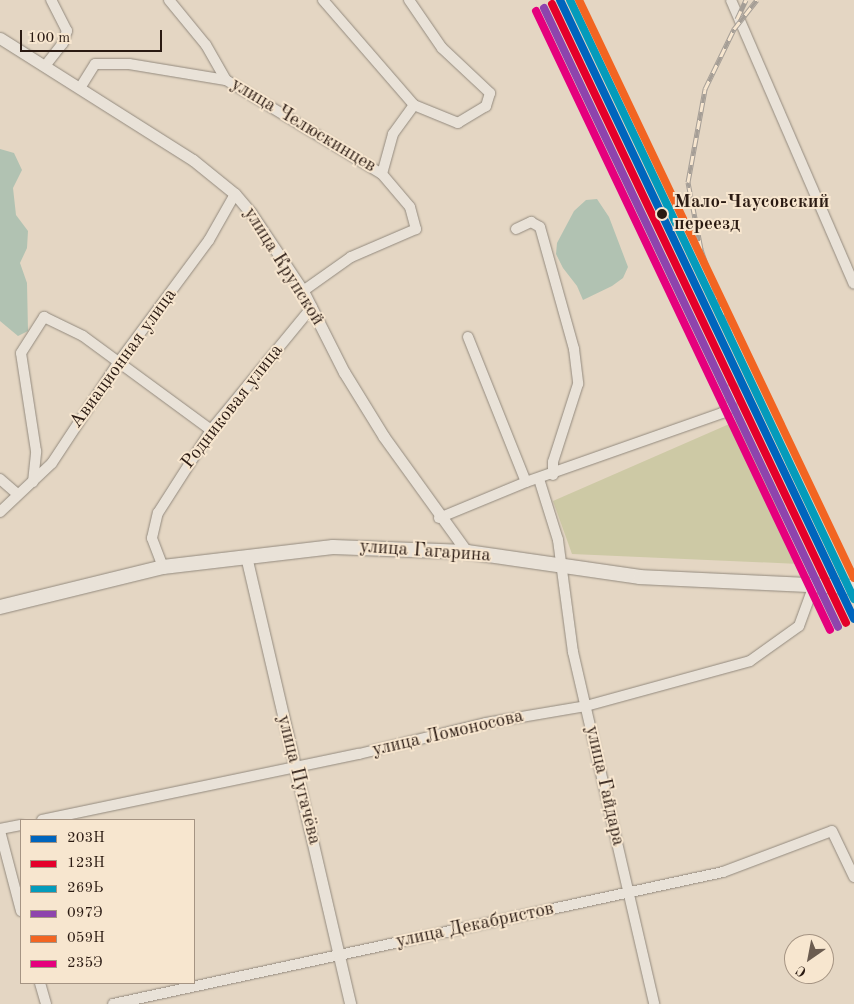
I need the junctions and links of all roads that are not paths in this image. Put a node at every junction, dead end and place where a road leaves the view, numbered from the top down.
1 (51, 0) edge
2 (169, 0) edge
3 (322, 0) edge
4 (409, 0) edge
5 (731, 0) edge
6 (0, 38) edge
7 (45, 66) junction
8 (226, 80) junction
9 (80, 88) junction
10 (414, 105) junction
11 (382, 174) junction
12 (235, 194) junction
13 (516, 229) dead end
14 (854, 284) edge
15 (303, 291) junction
16 (312, 307) junction
17 (468, 337) dead end
18 (118, 363) junction
19 (733, 388) dead end
20 (211, 430) junction
21 (553, 475) junction
22 (0, 479) edge
23 (539, 479) junction
24 (33, 482) junction
25 (526, 482) junction
26 (17, 494) junction
27 (0, 512) edge
28 (439, 518) junction
29 (467, 552) junction
30 (246, 556) junction
31 (561, 566) junction
32 (163, 567) junction
33 (814, 586) junction
34 (854, 587) edge
35 (0, 607) edge
36 (586, 706) junction
37 (293, 768) junction
38 (47, 819) edge
39 (20, 825) edge
40 (0, 830) edge
41 (854, 877) edge
42 (628, 893) junction
43 (20, 907) edge
44 (339, 954) junction
45 (40, 984) edge
46 (46, 1004) edge
47 (113, 1004) edge
48 (350, 1004) edge
49 (654, 1004) edge

1 - 7 street
2 - 8 street, улица Челюскинцев
3 - 10 street
4 - 10 street
5 - 14 street
6 - 7 street, улица Крупской
7 - 9 street, улица Крупской
8 - 9 street
8 - 11 street, улица Челюскинцев
9 - 12 street, улица Крупской
10 - 11 street
11 - 15 street, улица Челюскинцев
12 - 15 street, улица Крупской
12 - 18 street, Авиационная улица
13 - 21 street
15 - 16 street, улица Крупской
16 - 20 street, Родниковая улица
16 - 28 street, улица Крупской
17 - 25 street
18 - 20 street
18 - 24 street, Авиационная улица
18 - 24 street
19 - 21 street
20 - 32 street, Родниковая улица
21 - 23 street
22 - 26 street
23 - 25 street
23 - 31 street, улица Гайдара
24 - 26 street, Авиационная улица
25 - 28 street
26 - 27 street, Авиационная улица
28 - 29 street, улица Крупской
29 - 30 main road, улица Гагарина
29 - 31 main road, улица Гагарина
30 - 32 main road, улица Гагарина
30 - 37 street, улица Пугачёва
31 - 33 main road, улица Гагарина
31 - 36 street, улица Гайдара
32 - 35 main road, улица Гагарина
33 - 34 main road, улица Гагарина
33 - 36 street, улица Ломоносова
36 - 37 street, улица Ломоносова
36 - 42 street, улица Гайдара
37 - 38 street, улица Ломоносова
37 - 44 street, улица Пугачёва
39 - 40 street
40 - 43 street
41 - 42 street, улица Декабристов
42 - 44 street, улица Декабристов
42 - 49 street, улица Гайдара
44 - 47 street, улица Декабристов
44 - 48 street, улица Пугачёва
45 - 46 street

